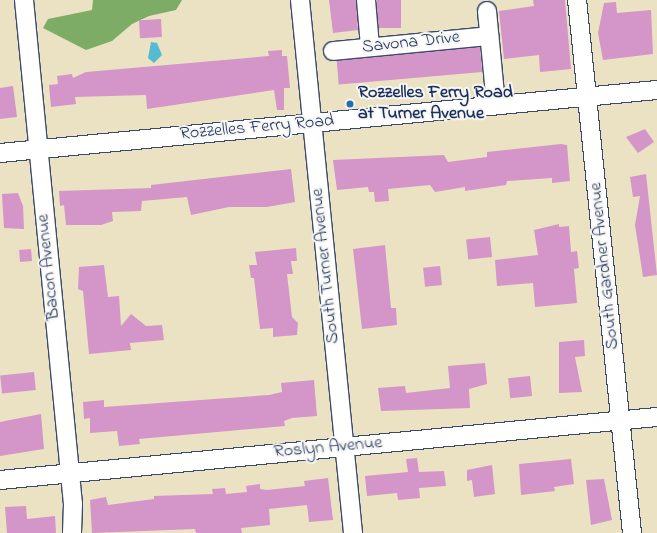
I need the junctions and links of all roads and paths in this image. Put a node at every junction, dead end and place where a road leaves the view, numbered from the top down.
1 (24, 0) edge
2 (300, 0) edge
3 (366, 0) edge
4 (577, 0) edge
5 (487, 11) dead end
6 (489, 36) junction
7 (370, 47) junction
8 (333, 51) dead end
9 (657, 90) edge
10 (586, 97) junction
11 (496, 105) junction
12 (312, 123) junction
13 (37, 150) junction
14 (0, 153) edge
15 (657, 417) edge
16 (621, 420) junction
17 (344, 446) junction
18 (69, 474) junction
19 (0, 480) edge
20 (72, 533) edge
21 (352, 533) edge
22 (632, 533) edge

1 - 13 street, Bacon Avenue
2 - 12 street, South Turner Avenue
3 - 7 street
4 - 10 street, South Gardner Avenue
5 - 6 street
6 - 7 street, Savona Drive
6 - 11 street
7 - 8 street, Savona Drive
9 - 10 street, Rozzelles Ferry Road
10 - 11 street, Rozzelles Ferry Road
10 - 16 street, South Gardner Avenue
11 - 12 street, Rozzelles Ferry Road
12 - 13 street, Rozzelles Ferry Road
12 - 17 street, South Turner Avenue
13 - 14 street, Rozzelles Ferry Road
13 - 18 street, Bacon Avenue
15 - 16 street, Roslyn Avenue
16 - 17 street, Roslyn Avenue
16 - 22 street, South Gardner Avenue
17 - 18 street, Roslyn Avenue
17 - 21 street, South Turner Avenue
18 - 19 street, Roslyn Avenue
18 - 20 street, Bacon Avenue

